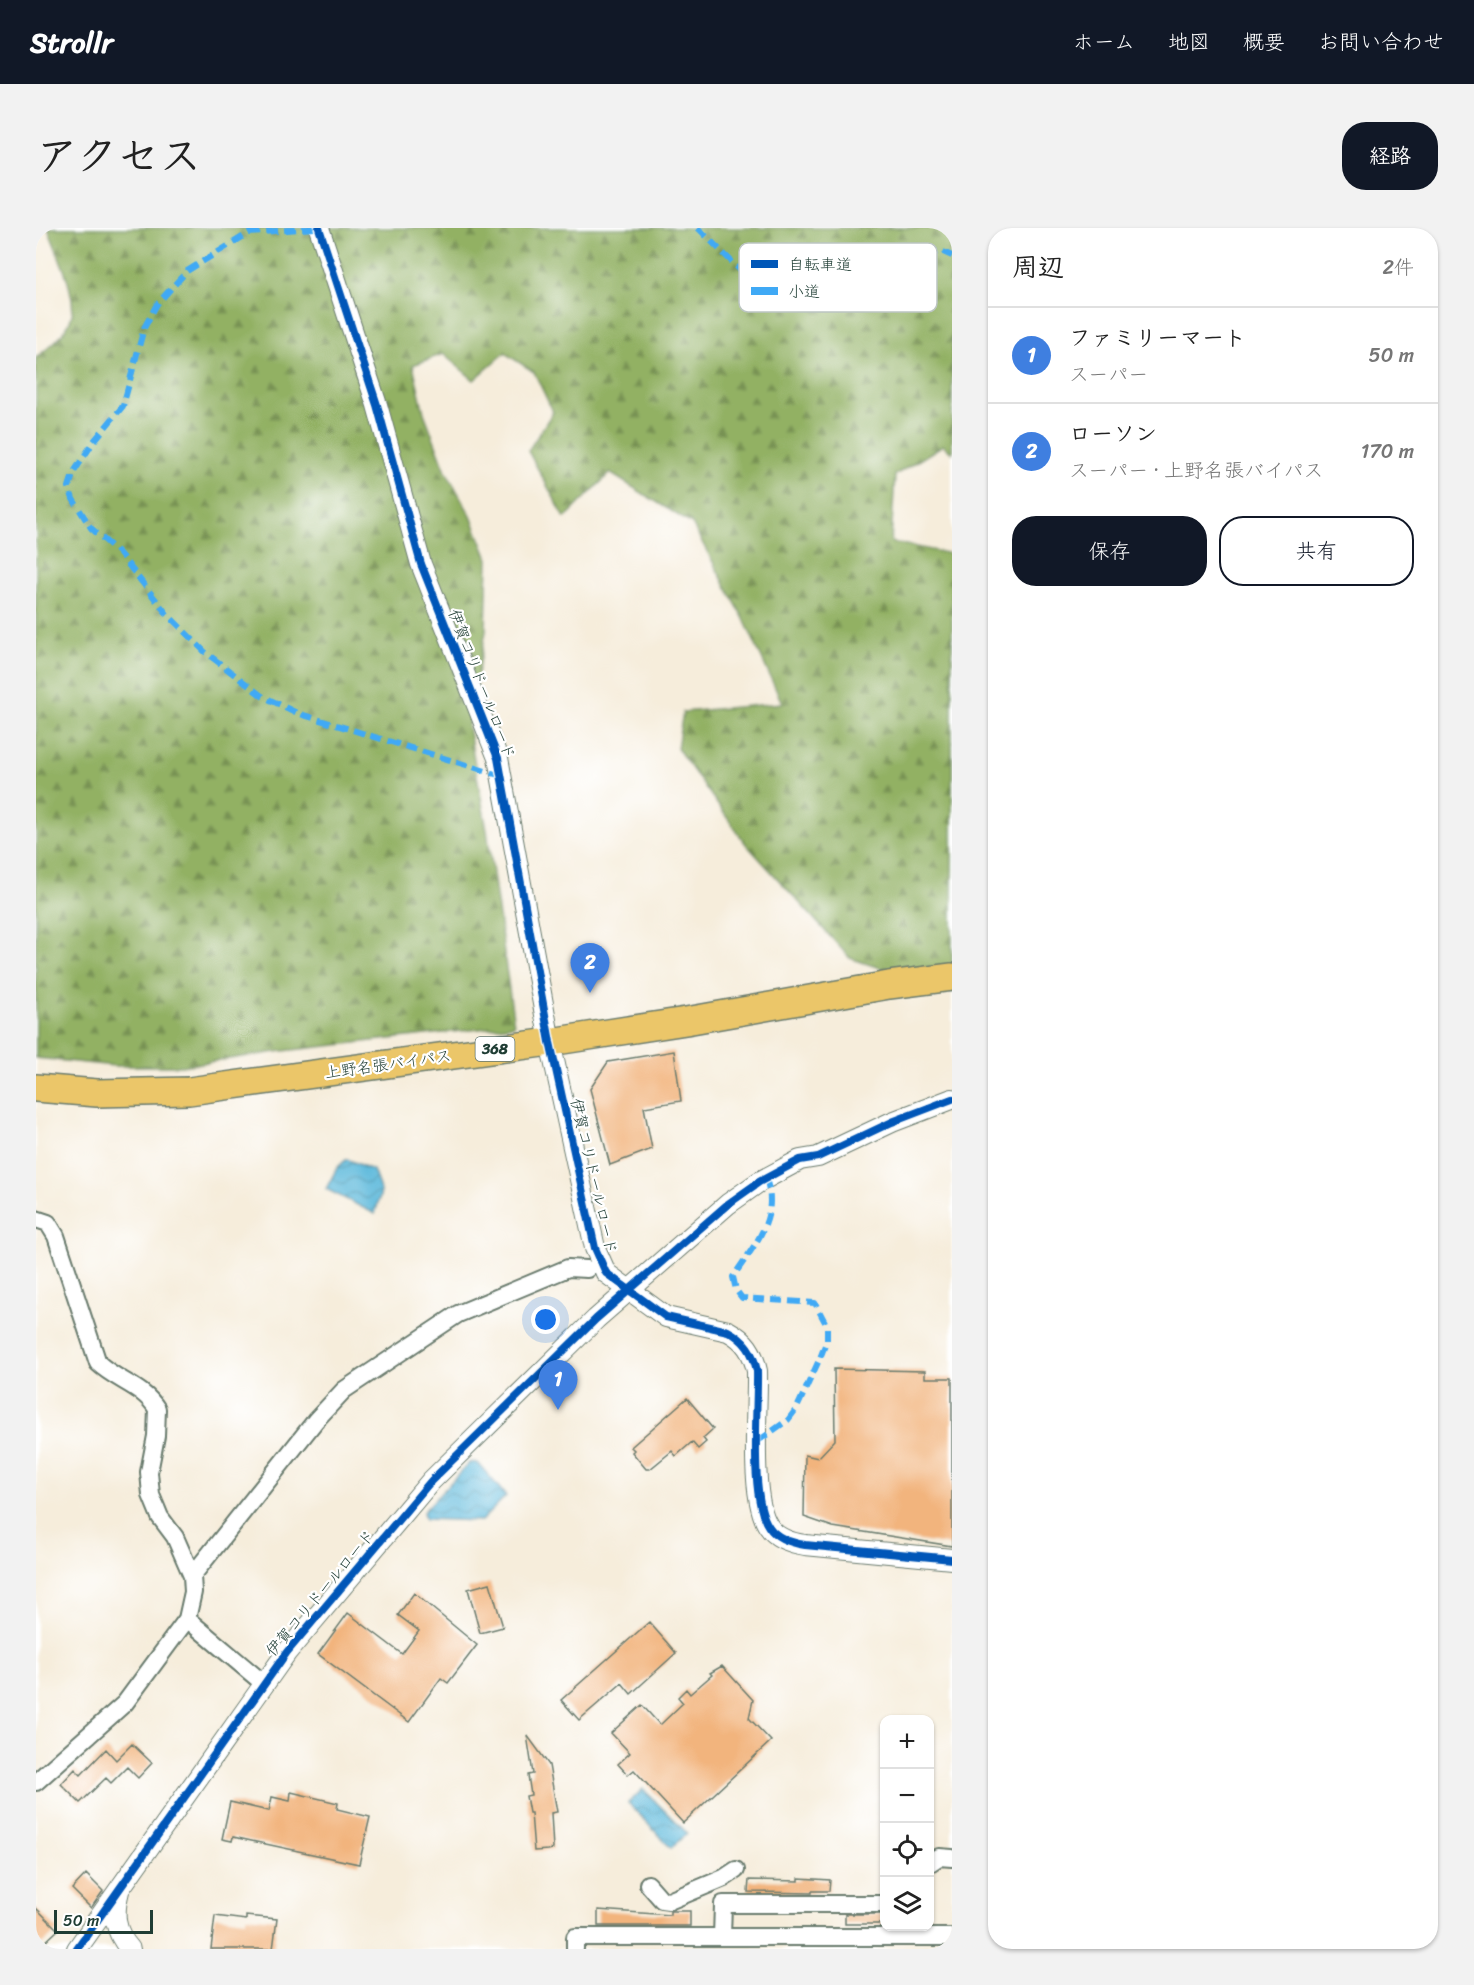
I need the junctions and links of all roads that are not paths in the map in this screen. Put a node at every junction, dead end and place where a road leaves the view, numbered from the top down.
1 (319, 228) edge
2 (952, 977) edge
3 (550, 1042) junction
4 (36, 1088) edge
5 (952, 1099) edge
6 (36, 1219) edge
7 (587, 1269) dead end
8 (629, 1292) junction
9 (952, 1559) edge
10 (192, 1576) junction
11 (186, 1619) junction
12 (263, 1683) junction
13 (36, 1782) edge
14 (952, 1858) edge
15 (934, 1860) edge
16 (648, 1884) dead end
17 (120, 1889) junction
18 (723, 1904) junction
19 (880, 1904) edge
20 (909, 1932) edge
21 (722, 1937) junction
22 (952, 1937) edge
23 (79, 1948) edge
24 (130, 1949) edge
25 (575, 1949) edge

1 - 3 street, 伊賀コリドールロード
2 - 3 highway, 上野名張バイパス / 368
3 - 4 highway, 上野名張バイパス / 368
3 - 8 street, 伊賀コリドールロード
5 - 8 street
6 - 10 street
7 - 10 street
8 - 9 street
8 - 12 street, 伊賀コリドールロード
10 - 11 street
11 - 12 street
11 - 13 street
12 - 17 street, 伊賀コリドールロード
14 - 15 street
16 - 18 street
17 - 23 street, 伊賀コリドールロード
17 - 24 street
18 - 19 street
18 - 21 street
20 - 21 street
20 - 22 street
21 - 25 street

